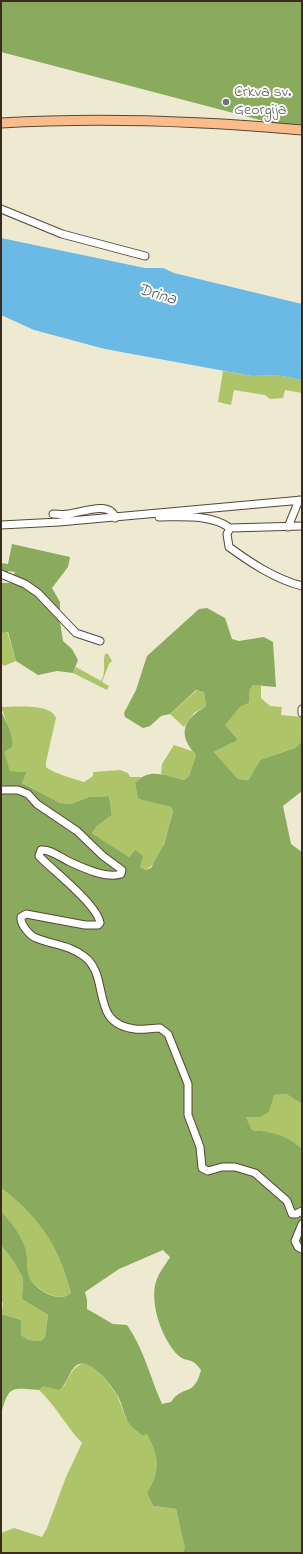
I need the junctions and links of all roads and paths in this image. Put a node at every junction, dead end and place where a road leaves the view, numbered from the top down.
1 (1, 123) edge
2 (302, 130) edge
3 (1, 209) edge
4 (145, 256) dead end
5 (300, 500) edge
6 (53, 514) dead end
7 (150, 514) junction
8 (115, 518) junction
9 (3, 523) edge
10 (302, 526) edge
11 (288, 527) junction
12 (230, 528) junction
13 (1, 574) edge
14 (302, 586) edge
15 (100, 641) dead end
16 (302, 709) edge
17 (302, 713) edge
18 (1, 790) edge
19 (302, 1211) edge
20 (302, 1224) edge
21 (302, 1249) edge

1 - 2 main road
3 - 4 street
5 - 7 street
5 - 11 street
6 - 8 street
7 - 8 street
7 - 12 street
8 - 9 street
10 - 11 street
11 - 12 street
12 - 14 street
13 - 15 street
16 - 17 street
18 - 19 street
20 - 21 street

